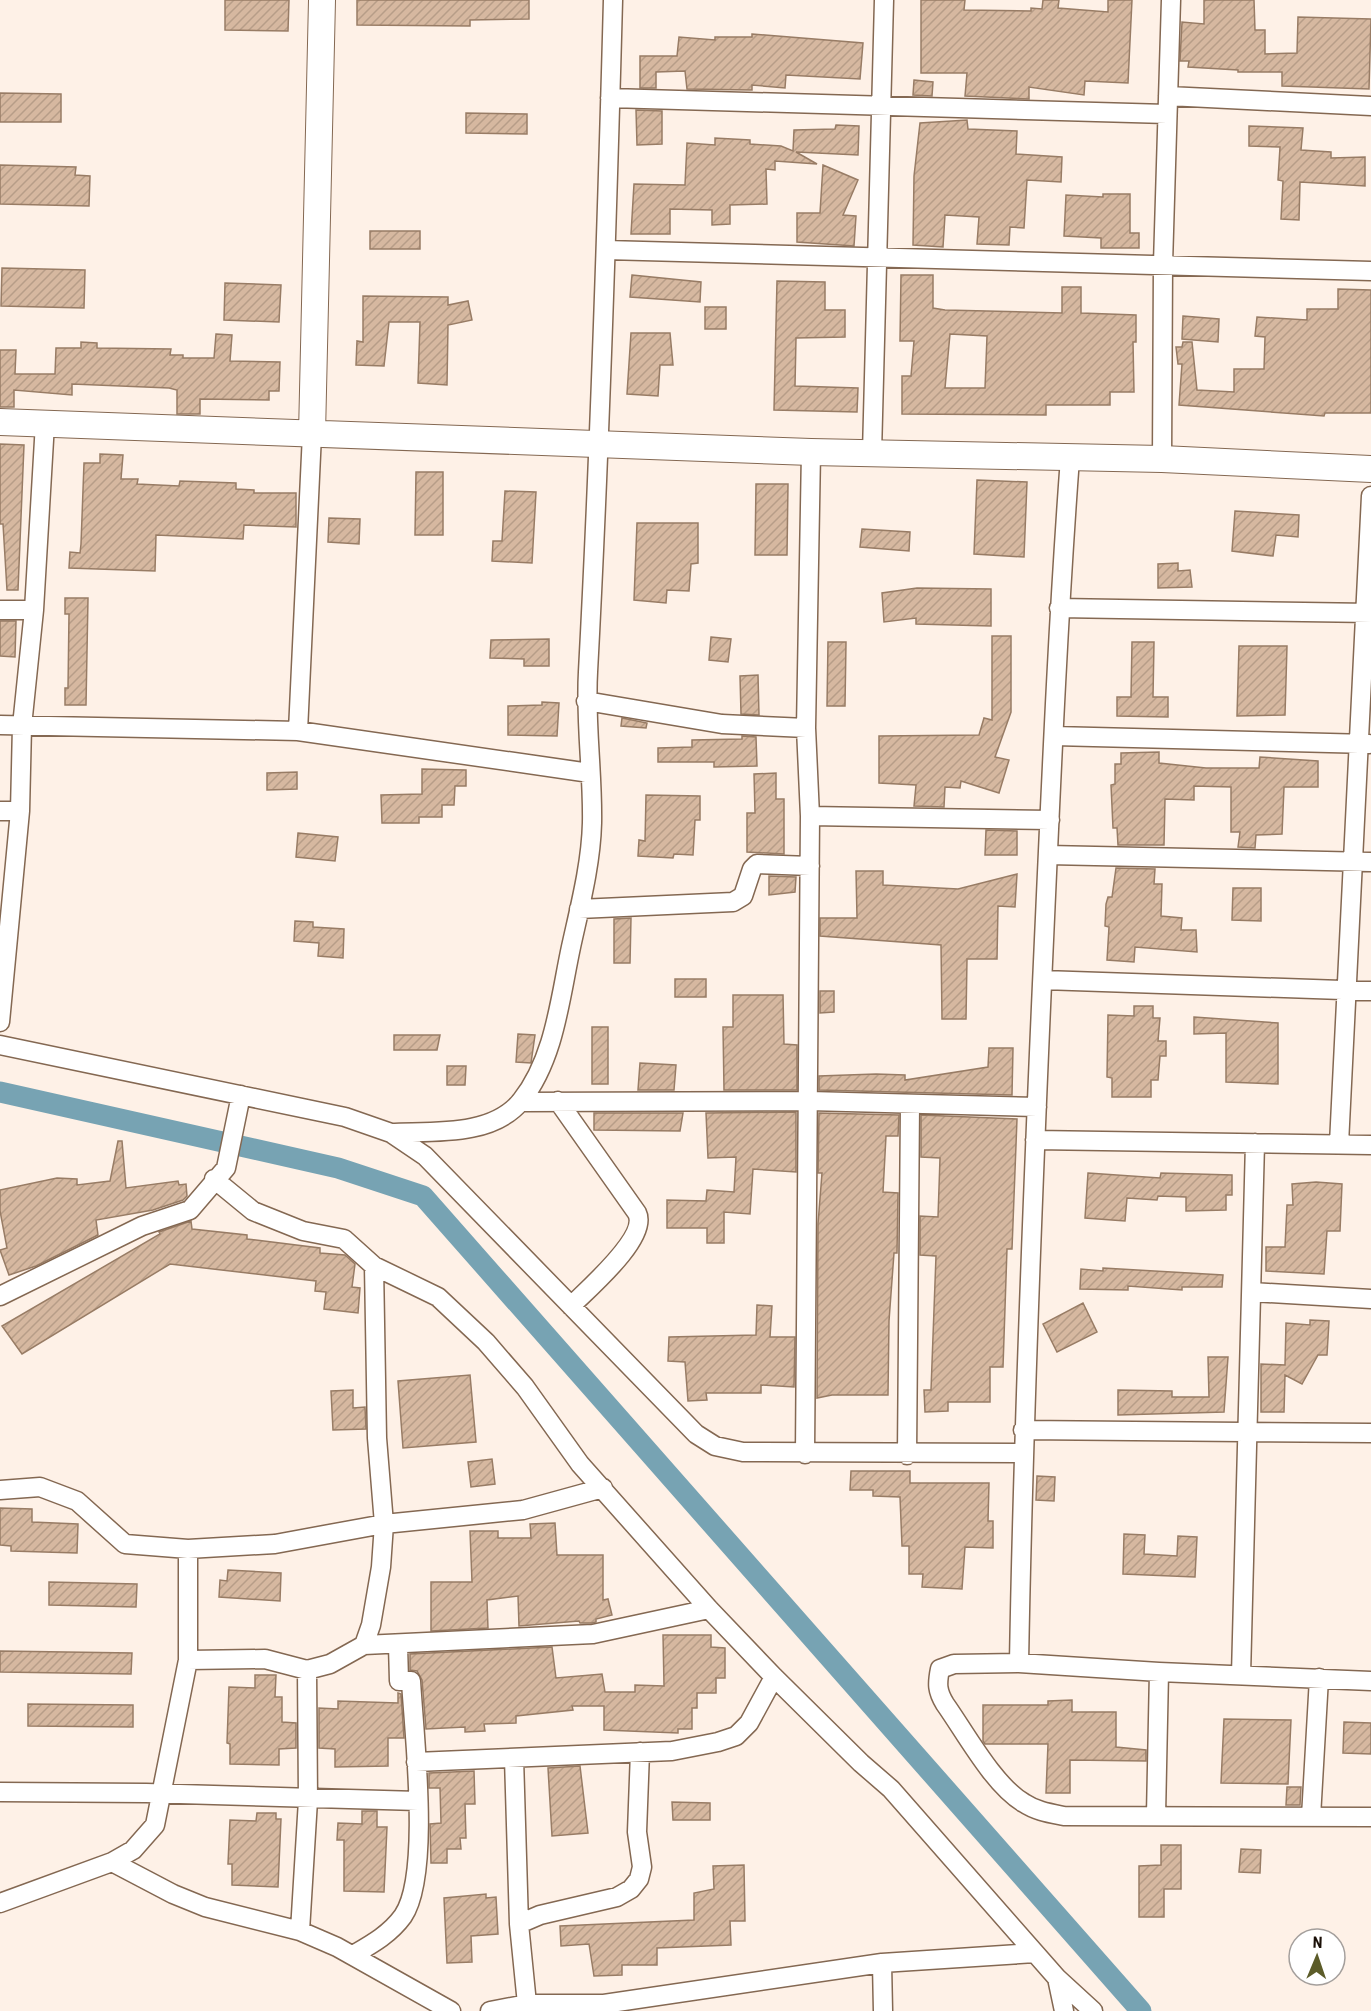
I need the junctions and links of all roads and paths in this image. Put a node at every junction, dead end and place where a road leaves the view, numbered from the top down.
1 (322, 0) edge
2 (613, 0) edge
3 (884, 0) edge
4 (1171, 0) edge
5 (610, 98) junction
6 (1167, 105) junction
7 (882, 106) junction
8 (1371, 106) edge
9 (606, 250) junction
10 (876, 257) junction
11 (1163, 264) junction
12 (1371, 271) edge
13 (0, 422) edge
14 (45, 423) junction
15 (312, 434) junction
16 (600, 444) junction
17 (811, 452) junction
18 (872, 453) junction
19 (1070, 458) junction
20 (1162, 459) junction
21 (1371, 469) edge
22 (1371, 496) edge
23 (1059, 608) junction
24 (0, 610) edge
25 (34, 610) junction
26 (1367, 613) edge
27 (586, 701) junction
28 (0, 725) edge
29 (22, 726) junction
30 (806, 728) junction
31 (298, 731) junction
32 (1054, 736) junction
33 (1365, 744) edge
34 (590, 773) junction
35 (0, 811) edge
36 (20, 811) junction
37 (810, 816) junction
38 (1050, 820) junction
39 (1048, 855) junction
40 (1353, 861) junction
41 (1371, 862) edge
42 (810, 866) junction
43 (579, 909) junction
44 (1043, 980) junction
45 (1347, 990) junction
46 (1371, 991) edge
47 (0, 1022) edge
48 (0, 1045) edge
49 (558, 1101) junction
50 (809, 1101) junction
51 (240, 1102) junction
52 (520, 1102) junction
53 (910, 1105) junction
54 (1037, 1107) junction
55 (391, 1132) junction
56 (1035, 1140) junction
57 (1255, 1143) junction
58 (1339, 1144) junction
59 (1371, 1145) edge
60 (220, 1174) junction
61 (374, 1266) junction
62 (1252, 1292) junction
63 (0, 1296) edge
64 (1371, 1299) edge
65 (571, 1306) junction
66 (1023, 1430) junction
67 (1246, 1432) junction
68 (1371, 1433) edge
69 (1023, 1453) junction
70 (805, 1454) junction
71 (907, 1455) junction
72 (603, 1488) junction
73 (0, 1490) edge
74 (384, 1524) junction
75 (188, 1549) junction
76 (709, 1609) junction
77 (364, 1645) junction
78 (398, 1645) junction
79 (188, 1660) junction
80 (1019, 1663) junction
81 (307, 1670) junction
82 (1159, 1672) junction
83 (1241, 1675) junction
84 (774, 1677) junction
85 (1319, 1678) junction
86 (1371, 1680) edge
87 (640, 1752) junction
88 (514, 1758) junction
89 (416, 1762) junction
90 (0, 1792) edge
91 (162, 1794) junction
92 (308, 1800) junction
93 (418, 1801) junction
94 (1156, 1815) junction
95 (1311, 1816) junction
96 (1371, 1817) edge
97 (112, 1862) junction
98 (0, 1903) edge
99 (519, 1924) junction
100 (300, 1931) junction
101 (1035, 1953) junction
102 (353, 1955) junction
103 (882, 1964) junction
104 (1057, 1978) junction
105 (527, 2004) junction
106 (451, 2011) edge
107 (490, 2011) edge
108 (883, 2011) edge
109 (1064, 2011) edge
110 (1093, 2011) edge

1 - 15 street
2 - 5 street
3 - 7 street
4 - 6 street
5 - 7 street
5 - 9 street
6 - 7 street
6 - 8 street
6 - 11 street
7 - 10 street
9 - 10 street
9 - 16 street
10 - 11 street
10 - 18 street
11 - 12 street
11 - 20 street
13 - 14 street
14 - 15 street
14 - 25 street
15 - 16 street
15 - 31 street
16 - 17 street
16 - 27 street
17 - 18 street
17 - 30 street
18 - 19 street
19 - 20 street
19 - 23 street
20 - 21 street
22 - 26 street
23 - 26 street
23 - 32 street
24 - 25 street
25 - 29 street
26 - 33 street
27 - 30 street
27 - 34 street
28 - 29 street
29 - 31 street
29 - 36 street
30 - 37 street
31 - 34 street
32 - 33 street
32 - 38 street
33 - 40 street
34 - 43 street
35 - 36 street
36 - 47 street
37 - 38 street
37 - 42 street
38 - 39 street
39 - 40 street
39 - 44 street
40 - 41 street
40 - 45 street
42 - 43 street
42 - 50 street
43 - 52 street
44 - 45 street
44 - 54 street
45 - 46 street
45 - 58 street
48 - 51 street
49 - 50 street
49 - 52 street
49 - 65 street
50 - 53 street
50 - 70 street
51 - 55 street
51 - 60 street
52 - 55 street
53 - 54 street
53 - 71 street
54 - 56 street
55 - 65 street
56 - 57 street
56 - 66 street
57 - 58 street
57 - 62 street
58 - 59 street
60 - 61 street
60 - 63 street
61 - 72 street
61 - 74 street
62 - 64 street
62 - 67 street
65 - 70 street
66 - 67 street
66 - 69 street
67 - 68 street
67 - 83 street
69 - 71 street
69 - 80 street
70 - 71 street
72 - 74 street
72 - 76 street
73 - 75 street
74 - 75 street
74 - 77 street
75 - 79 street
76 - 78 street
76 - 84 street
77 - 78 street
77 - 81 street
78 - 89 street
79 - 81 street
79 - 91 street
80 - 82 street
80 - 94 street
81 - 92 street
82 - 83 street
82 - 94 street
83 - 85 street
84 - 87 street
84 - 101 street
85 - 86 street
85 - 95 street
87 - 88 street
87 - 99 street
88 - 89 street
88 - 99 street
89 - 93 street
90 - 91 street
91 - 92 street
91 - 97 street
92 - 93 street
92 - 100 street
93 - 102 street
94 - 95 street
95 - 96 street
97 - 98 street
97 - 100 street
99 - 105 street
100 - 102 street
101 - 103 street
101 - 104 street
102 - 106 street
103 - 105 street
103 - 108 street
104 - 109 street
104 - 110 street
105 - 107 street

